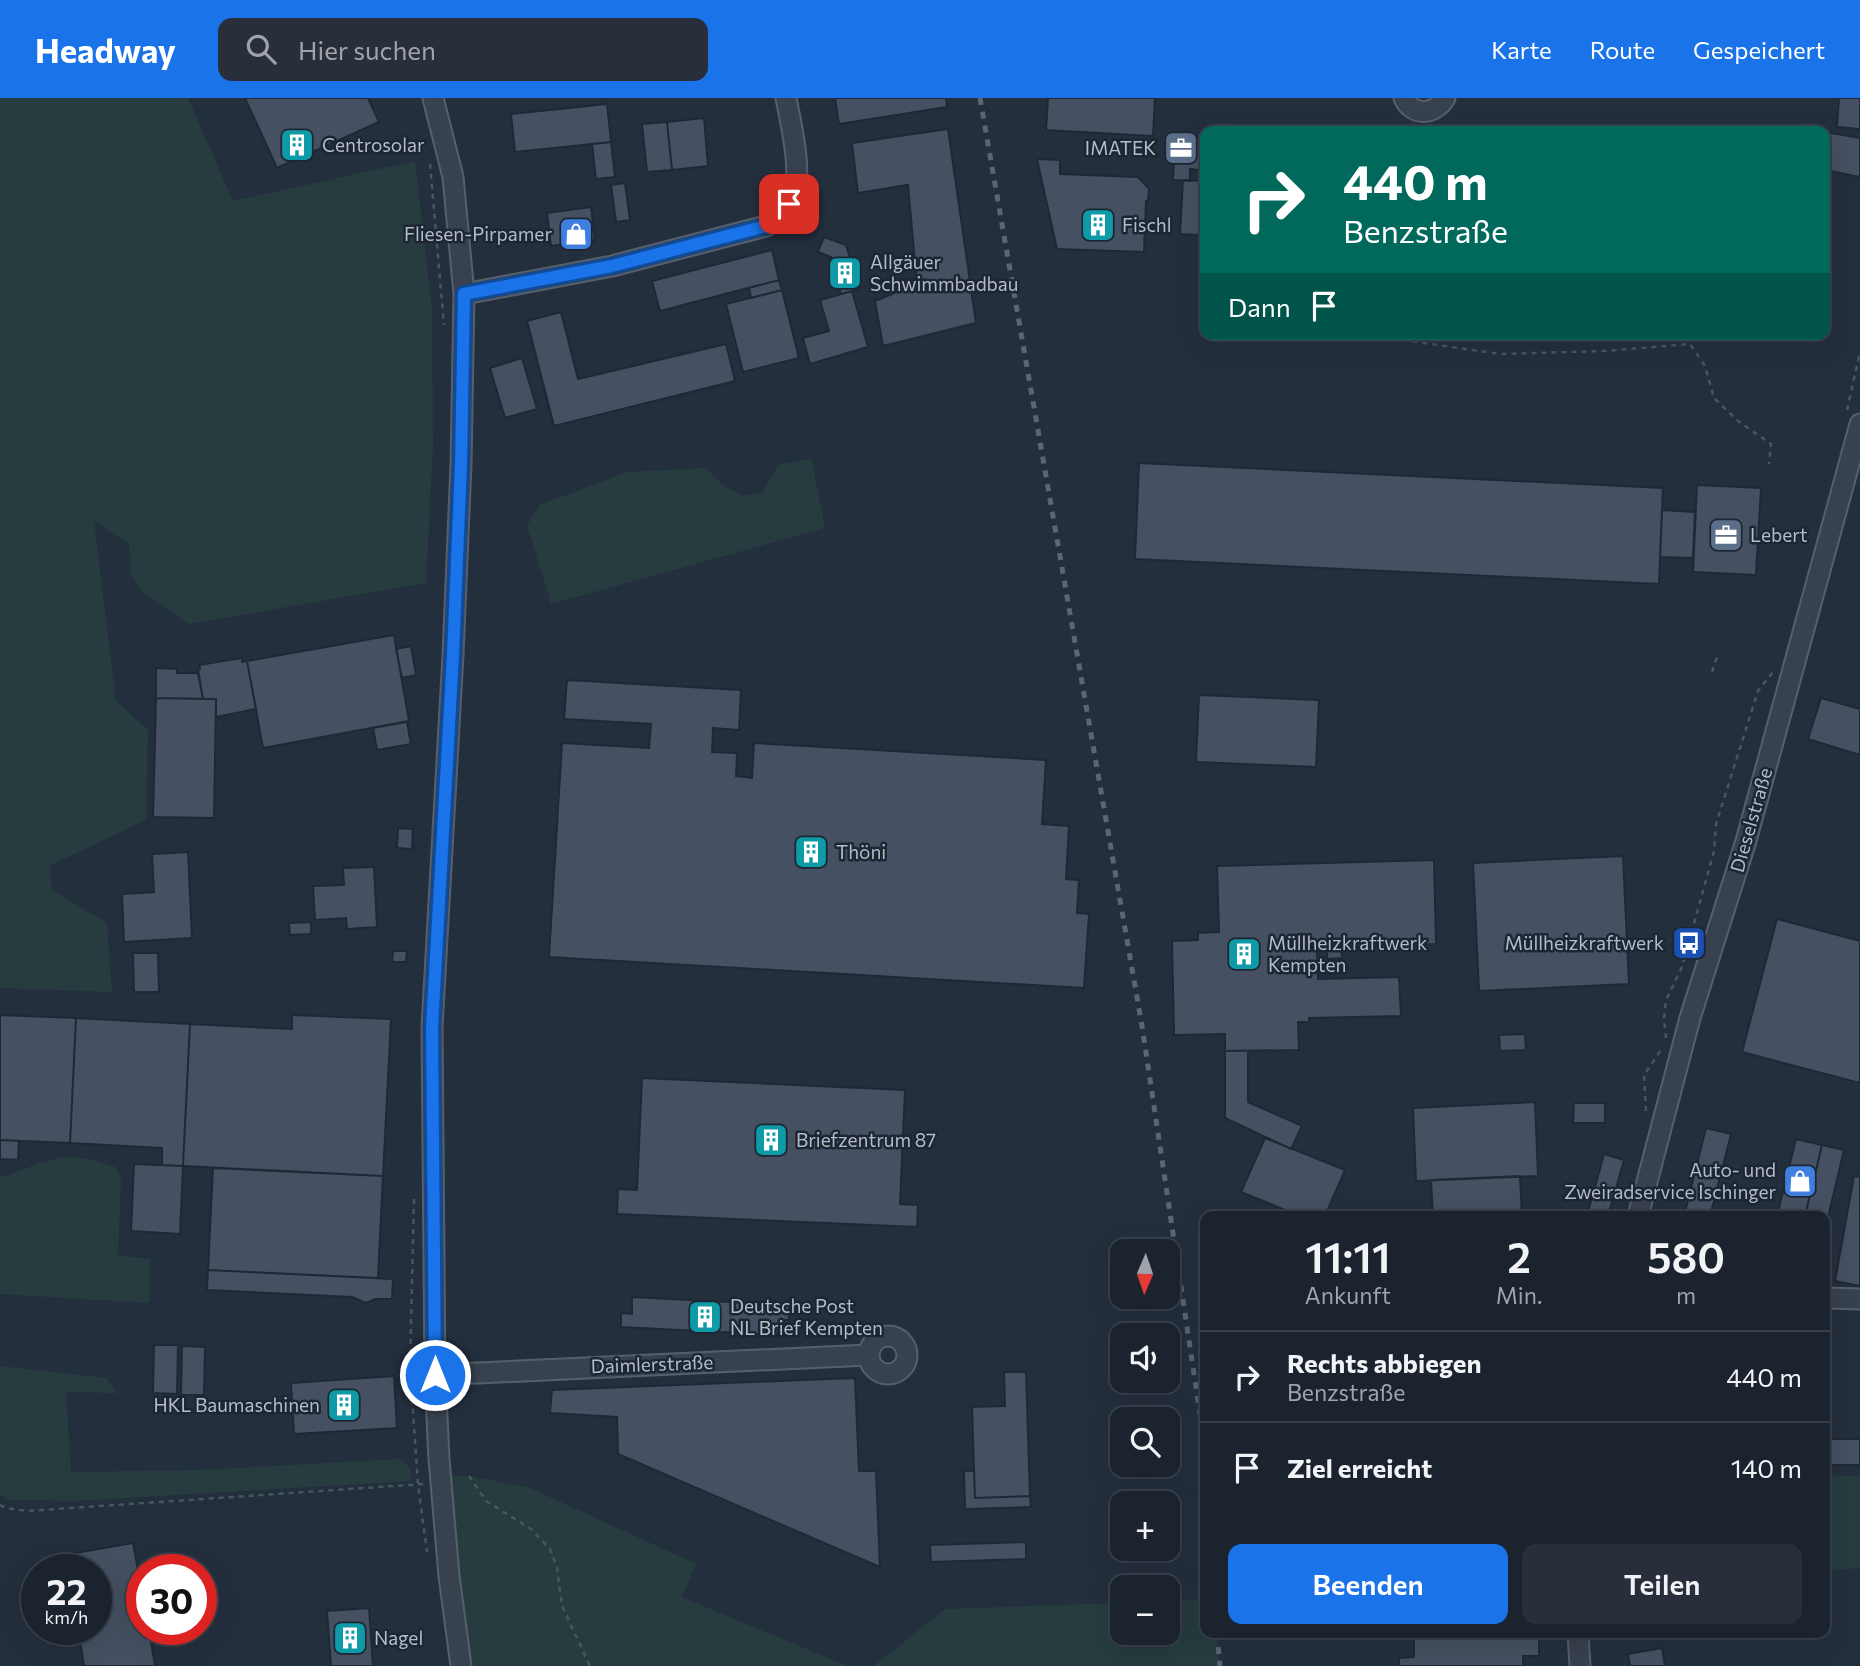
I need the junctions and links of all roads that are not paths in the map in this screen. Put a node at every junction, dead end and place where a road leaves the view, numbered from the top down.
1 (433, 98) edge
2 (786, 98) edge
3 (1404, 98) edge
4 (1446, 98) edge
5 (464, 294) junction
6 (1852, 422) edge
7 (1639, 1211) edge
8 (1830, 1298) edge
9 (1860, 1298) edge
10 (868, 1355) dead end
11 (435, 1375) junction
12 (1578, 1638) edge
13 (461, 1666) edge
14 (1580, 1666) edge

1 - 5 street
2 - 5 street
3 - 4 street
5 - 11 street
6 - 7 street, Dieselstraße
8 - 9 street
10 - 11 street, Daimlerstraße
11 - 13 street
12 - 14 street

